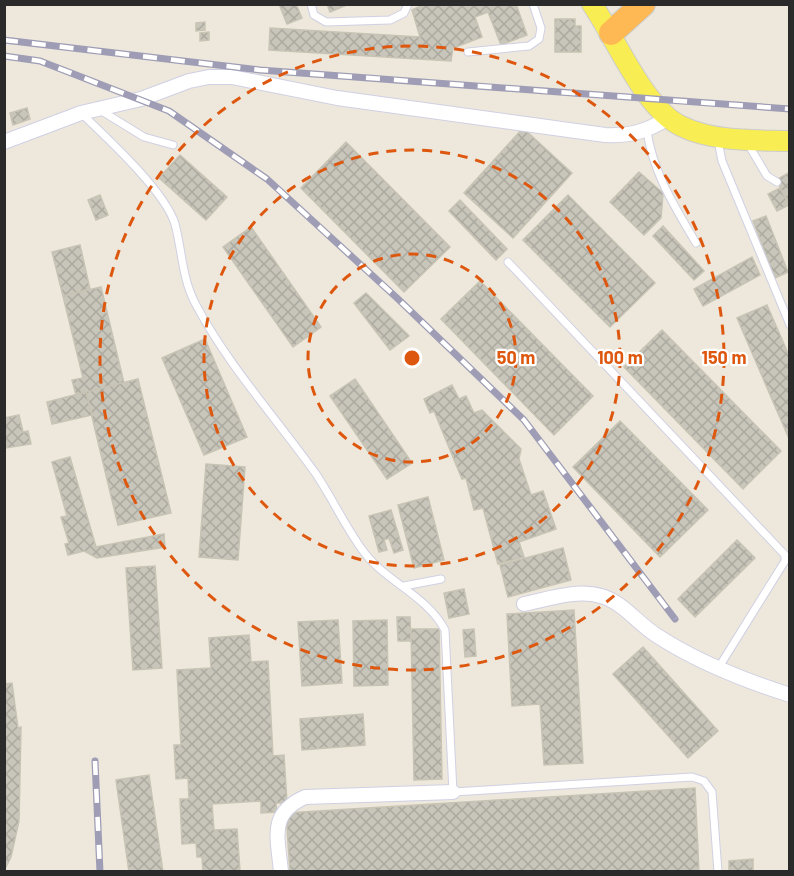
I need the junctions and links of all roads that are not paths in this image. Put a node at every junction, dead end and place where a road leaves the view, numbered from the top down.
1 (311, 4) edge
2 (408, 4) edge
3 (533, 4) edge
4 (592, 4) edge
5 (638, 6) edge
6 (611, 33) junction
7 (468, 52) dead end
8 (98, 109) junction
9 (81, 113) junction
10 (668, 118) junction
11 (646, 131) junction
12 (717, 136) junction
13 (746, 139) junction
14 (789, 141) edge
15 (4, 142) edge
16 (172, 145) dead end
17 (777, 182) dead end
18 (696, 243) dead end
19 (508, 262) dead end
20 (789, 325) edge
21 (441, 579) dead end
22 (404, 586) junction
23 (524, 604) dead end
24 (718, 667) junction
25 (789, 695) edge
26 (453, 792) junction
27 (281, 872) edge
28 (718, 872) edge

1 - 2 lane
3 - 7 lane
4 - 6 main road
5 - 6 highway
6 - 10 main road
8 - 9 street
8 - 11 street
8 - 16 lane
9 - 15 street
9 - 22 lane
10 - 11 street
10 - 12 main road
11 - 18 lane
12 - 13 main road
12 - 20 lane
13 - 14 main road
13 - 17 lane
19 - 24 lane
21 - 22 lane
22 - 26 lane
23 - 24 street
24 - 25 street
26 - 27 street
26 - 28 lane

